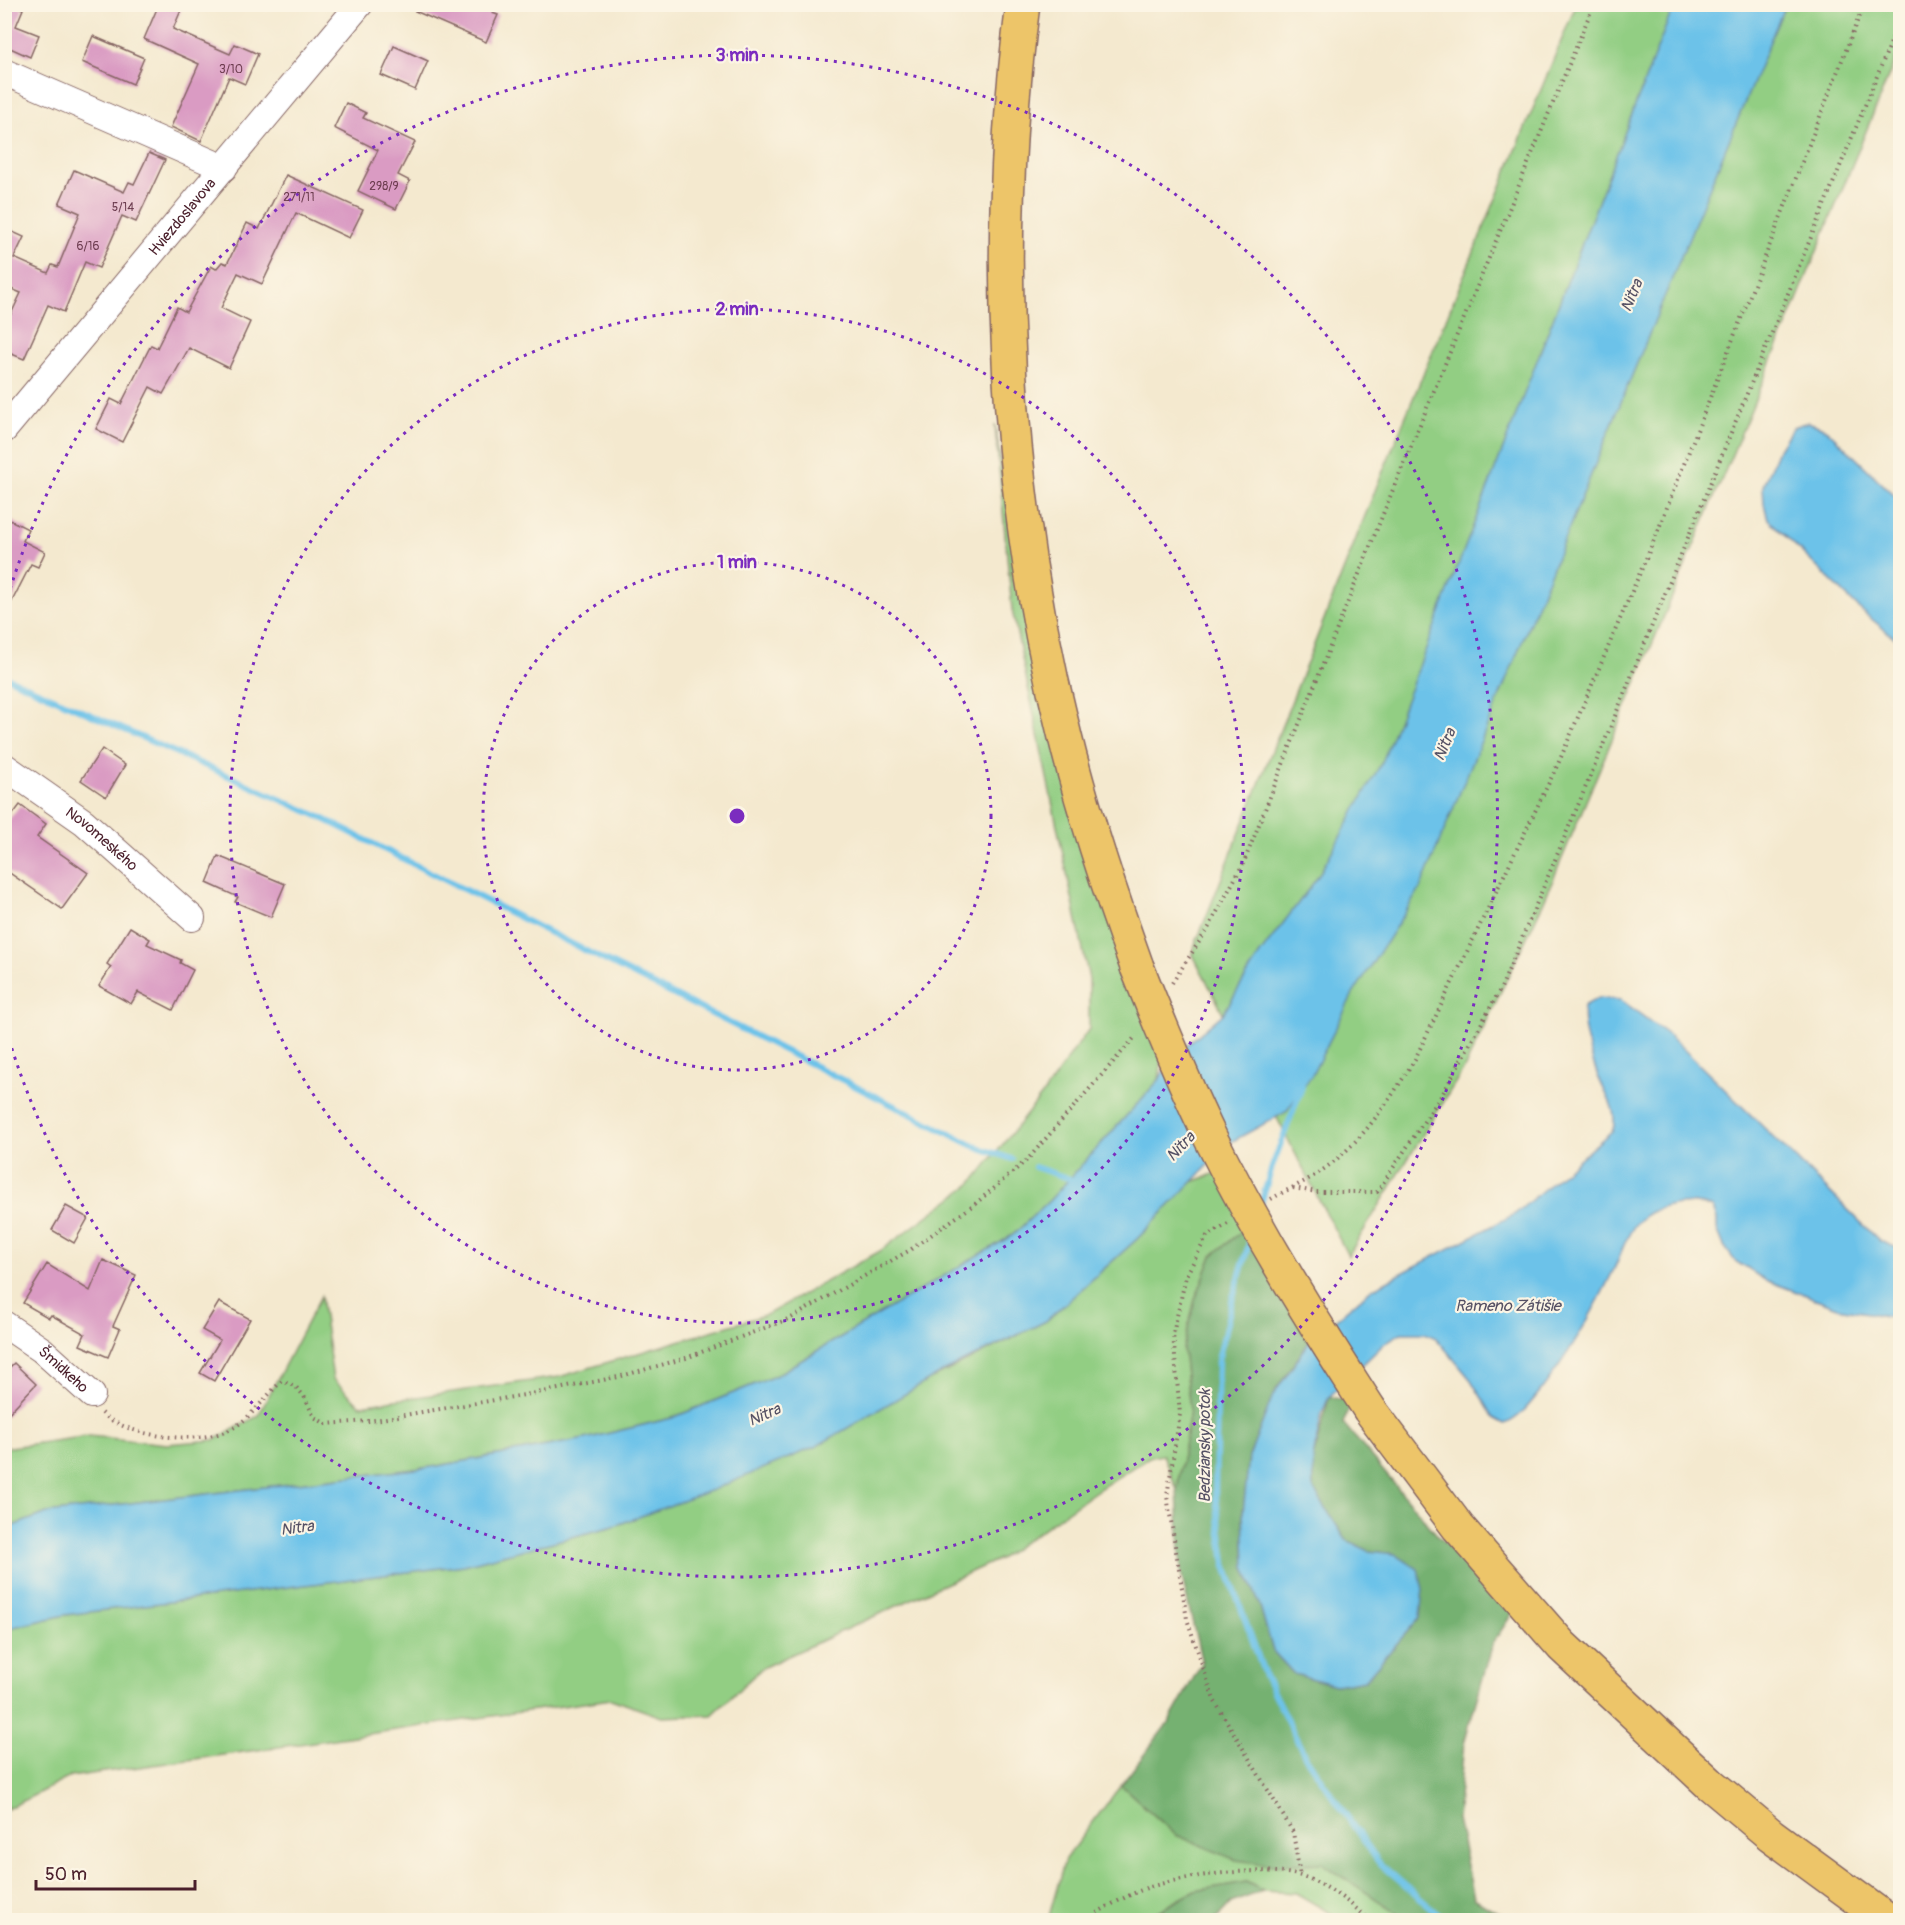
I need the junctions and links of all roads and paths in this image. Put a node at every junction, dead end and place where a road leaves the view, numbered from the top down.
1 (360, 4) edge
2 (1023, 4) edge
3 (1594, 4) edge
4 (1864, 4) edge
5 (1900, 20) edge
6 (4, 72) edge
7 (224, 168) junction
8 (4, 430) edge
9 (4, 766) edge
10 (192, 918) dead end
11 (1169, 988) dead end
12 (1140, 1031) dead end
13 (1291, 1188) junction
14 (1270, 1200) dead end
15 (1233, 1221) dead end
16 (4, 1324) edge
17 (92, 1395) joint
18 (1300, 1876) junction
19 (1087, 1920) edge
20 (1370, 1920) edge
21 (1887, 1920) edge

1 - 7 street, Hviezdoslavova
2 - 21 main road, bridge
3 - 11 path
4 - 13 path
5 - 13 path
6 - 7 street
7 - 8 street, Hviezdoslavova
9 - 10 street, Novomeského
12 - 17 path
13 - 14 path
15 - 18 path
16 - 17 street, Šmidkeho
18 - 19 path
18 - 20 path

